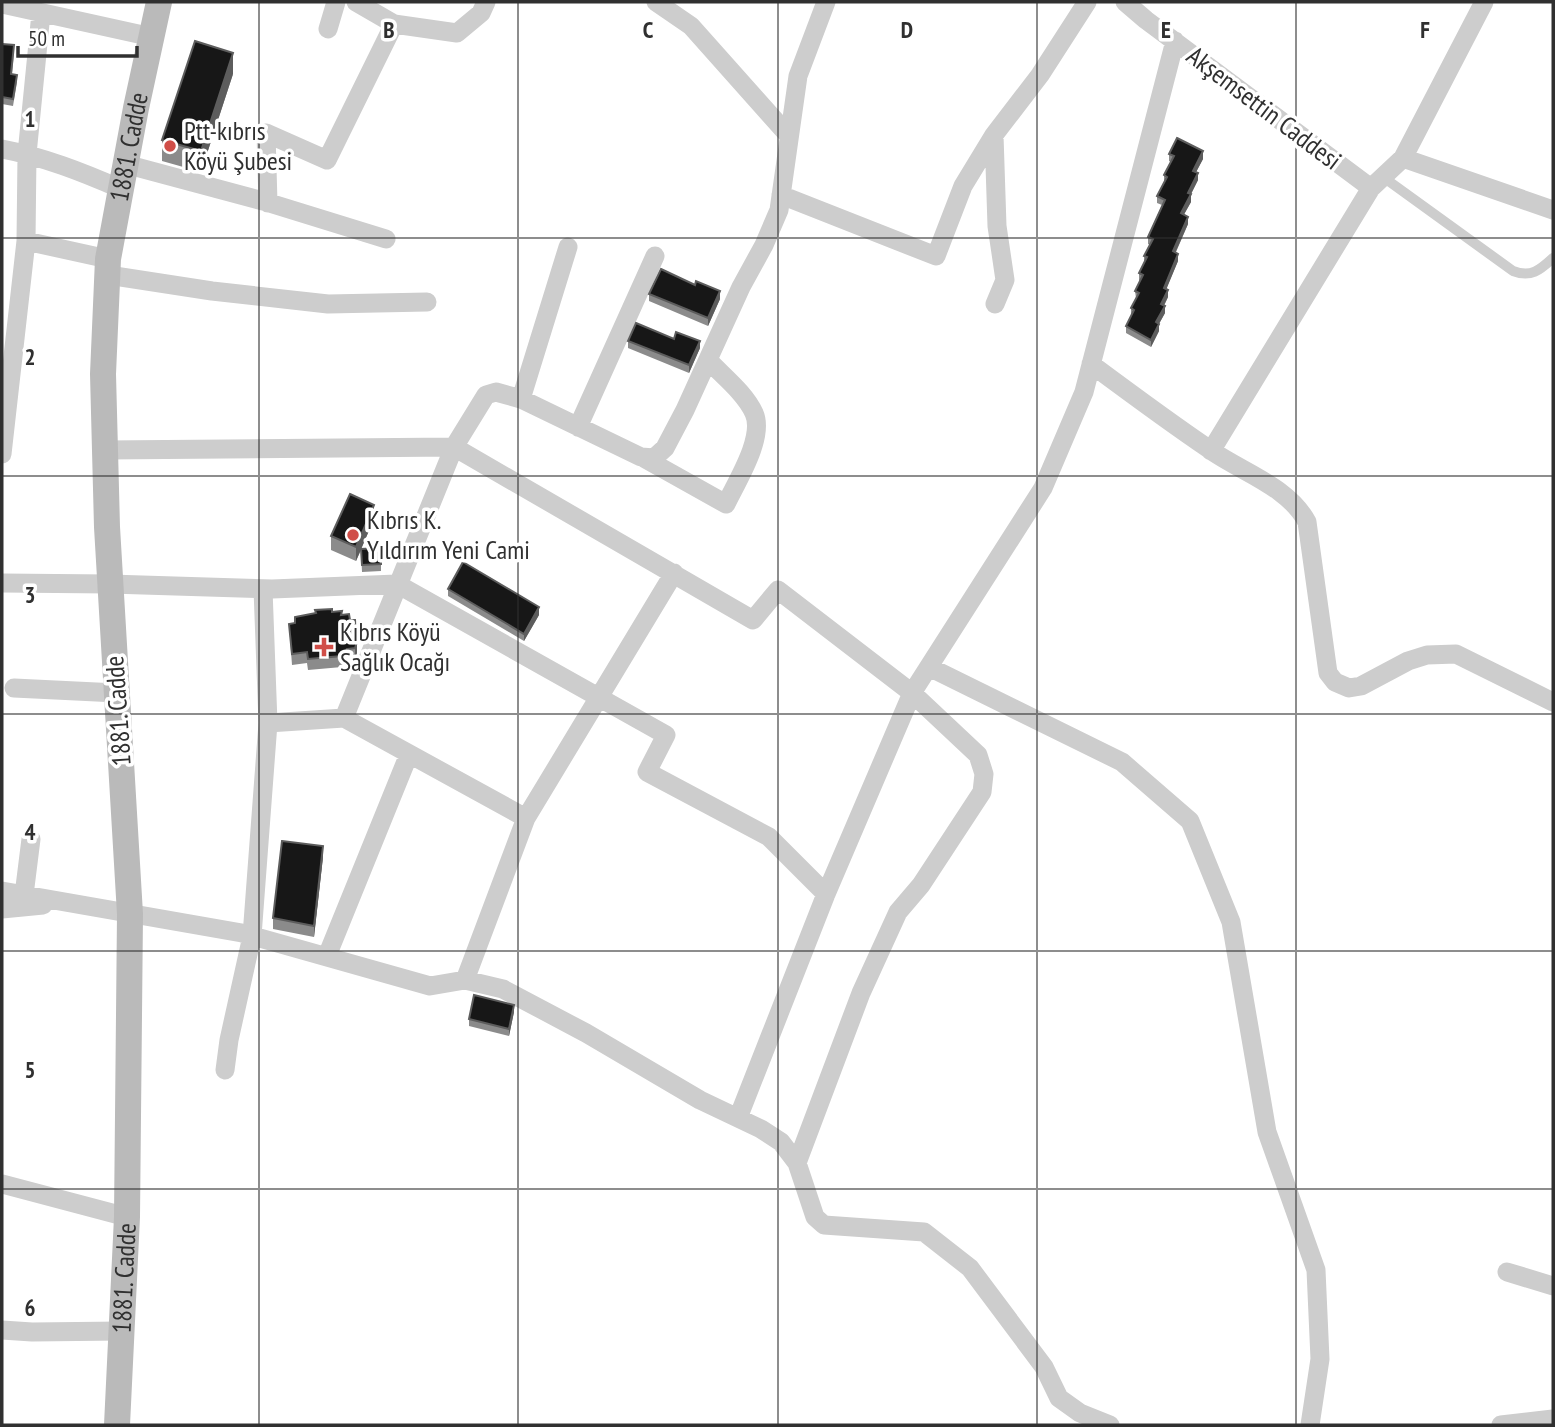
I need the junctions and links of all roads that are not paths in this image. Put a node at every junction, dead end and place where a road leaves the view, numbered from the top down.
1 (159, 2) edge
2 (336, 2) edge
3 (356, 2) edge
4 (486, 2) edge
5 (656, 2) edge
6 (827, 2) edge
7 (1087, 2) edge
8 (1125, 2) edge
9 (1484, 2) edge
10 (2, 4) edge
11 (41, 13) junction
12 (394, 24) junction
13 (328, 29) dead end
14 (152, 37) junction
15 (1175, 41) junction
16 (994, 135) junction
17 (789, 136) junction
18 (2, 149) edge
19 (27, 154) junction
20 (1403, 158) junction
21 (123, 176) junction
22 (1377, 183) junction
23 (781, 195) junction
24 (268, 203) junction
25 (1553, 210) edge
26 (386, 239) dead end
27 (26, 241) junction
28 (568, 247) dead end
29 (655, 256) dead end
30 (1553, 258) edge
31 (108, 267) junction
32 (427, 302) dead end
33 (995, 303) dead end
34 (708, 360) junction
35 (1091, 364) junction
36 (521, 399) junction
37 (578, 427) junction
38 (454, 447) junction
39 (105, 450) junction
40 (1211, 450) junction
41 (2, 454) edge
42 (642, 457) junction
43 (674, 573) junction
44 (2, 583) edge
45 (110, 583) junction
46 (397, 583) junction
47 (263, 589) junction
48 (929, 667) junction
49 (13, 688) dead end
50 (117, 693) junction
51 (912, 693) junction
52 (598, 696) junction
53 (1553, 702) edge
54 (344, 718) junction
55 (268, 723) junction
56 (409, 754) junction
57 (526, 818) junction
58 (31, 839) dead end
59 (2, 891) edge
60 (827, 894) junction
61 (24, 895) junction
62 (66, 903) junction
63 (2, 909) edge
64 (130, 914) junction
65 (252, 936) junction
66 (327, 956) junction
67 (465, 980) junction
68 (225, 1070) dead end
69 (738, 1118) junction
70 (797, 1163) junction
71 (2, 1184) edge
72 (127, 1217) junction
73 (1507, 1272) dead end
74 (1553, 1286) edge
75 (2, 1330) edge
76 (122, 1331) junction
77 (1553, 1419) edge
78 (117, 1425) edge
79 (1110, 1425) edge
80 (1310, 1425) edge
81 (1501, 1425) edge

1 - 14 street, 1881. Cadde
2 - 13 street
3 - 12 street
4 - 12 street
5 - 17 street
6 - 17 street
7 - 16 street
8 - 15 street, Akşemsettin Caddesi
9 - 20 street
10 - 11 street
11 - 14 street
11 - 19 street
12 - 24 street
14 - 21 street, 1881. Cadde
15 - 22 street, Akşemsettin Caddesi
15 - 35 street
16 - 23 street
16 - 33 street
17 - 23 street
18 - 19 street
19 - 21 street
19 - 27 street
20 - 22 street
20 - 25 street
21 - 24 street
21 - 31 street, 1881. Cadde
22 - 30 lane
22 - 40 street
23 - 34 street
24 - 26 street
27 - 31 street
27 - 41 street
28 - 36 street
29 - 37 street
31 - 32 street
31 - 39 street, 1881. Cadde
34 - 42 street
34 - 42 street
35 - 40 street
35 - 48 street
36 - 37 street
36 - 38 street
37 - 42 street
38 - 39 street
38 - 43 street
38 - 46 street
39 - 45 street, 1881. Cadde
40 - 53 street
43 - 51 street
43 - 52 street
44 - 45 street
45 - 47 street
45 - 50 street, 1881. Cadde
46 - 47 street
46 - 52 street
46 - 54 street
47 - 55 street
48 - 51 street
48 - 80 street
49 - 50 street
50 - 64 street, 1881. Cadde
51 - 60 street
51 - 70 street
52 - 57 street
52 - 60 street
54 - 55 street
54 - 56 street
55 - 65 street
56 - 57 street
56 - 66 street
57 - 67 street
58 - 61 street
59 - 61 street
60 - 69 street
61 - 62 street
62 - 63 street
62 - 64 street
64 - 65 street
64 - 72 street, 1881. Cadde
65 - 66 street
65 - 68 street
66 - 67 street
67 - 69 street
69 - 70 street
70 - 79 street
71 - 72 street
72 - 76 street, 1881. Cadde
73 - 74 street
75 - 76 street
76 - 78 street, 1881. Cadde
77 - 81 street

